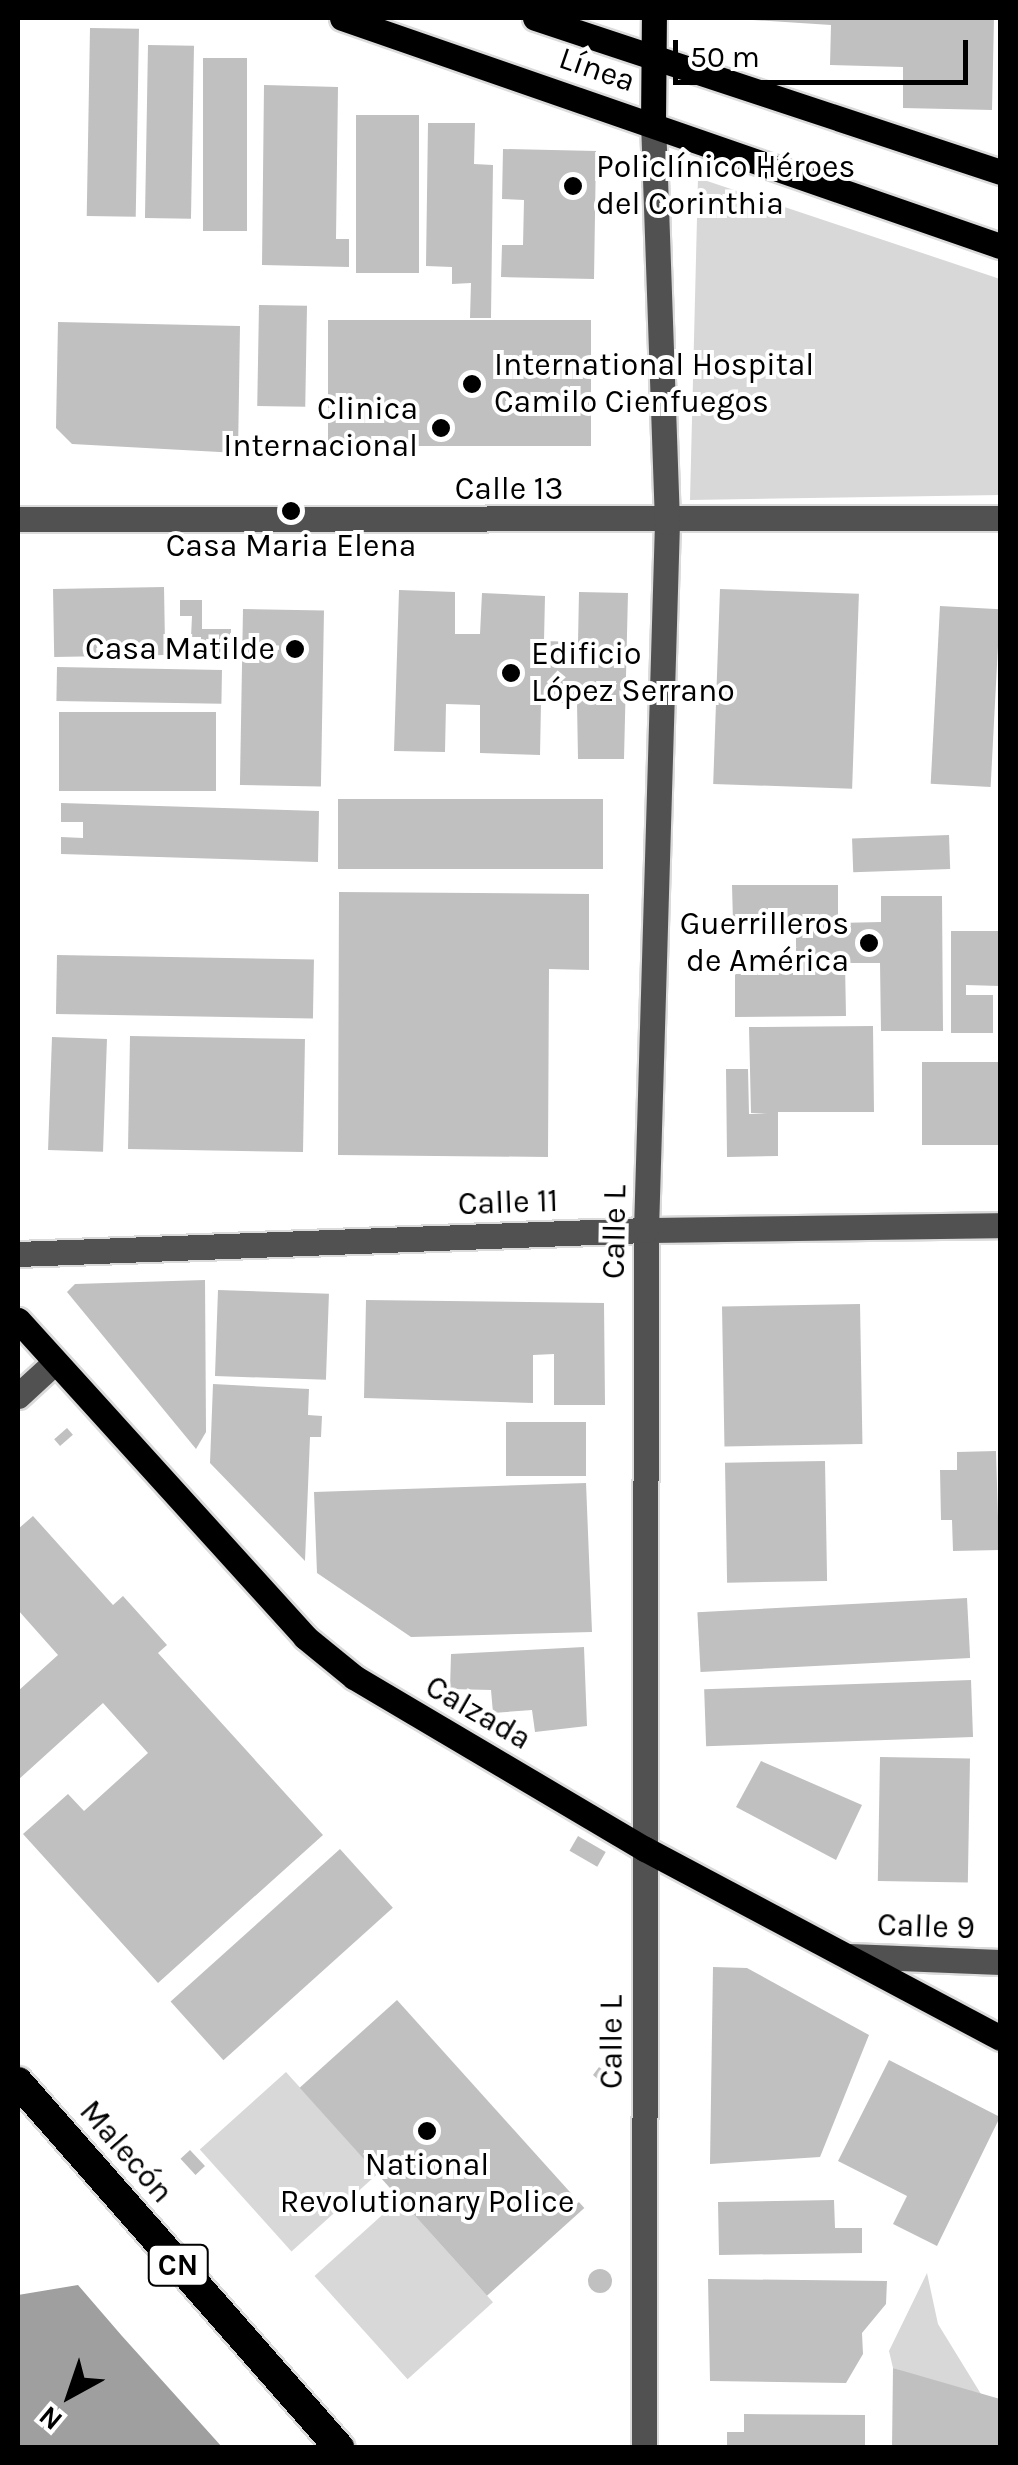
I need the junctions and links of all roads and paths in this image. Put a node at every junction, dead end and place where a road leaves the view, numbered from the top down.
1 (342, 18) edge
2 (535, 18) edge
3 (654, 18) edge
4 (653, 56) junction
5 (653, 124) junction
6 (1000, 172) edge
7 (1000, 246) edge
8 (1000, 518) edge
9 (18, 520) edge
10 (667, 522) junction
11 (1000, 1225) edge
12 (646, 1230) junction
13 (18, 1254) edge
14 (18, 1320) edge
15 (54, 1363) junction
16 (18, 1396) edge
17 (646, 1849) junction
18 (848, 1956) junction
19 (1000, 1962) edge
20 (1000, 2038) edge
21 (18, 2082) edge
22 (340, 2448) edge
23 (644, 2448) edge

1 - 5 main road, Línea
2 - 4 main road, Línea
3 - 4 main road, Calle L
4 - 5 main road, Calle L
4 - 6 main road, Línea
5 - 7 main road, Línea
5 - 10 street, Calle L
8 - 10 street, Calle 13
9 - 10 street, Calle 13
10 - 12 street, Calle L
11 - 12 street, Calle 11
12 - 13 street, Calle 11
12 - 17 street, Calle L
14 - 15 main road, Calzada
15 - 16 street
15 - 17 main road, Calzada
17 - 18 main road, Calzada
17 - 23 street, Calle L
18 - 19 street, Calle 9
18 - 20 main road, Calzada
21 - 22 highway, Malecón / CN

